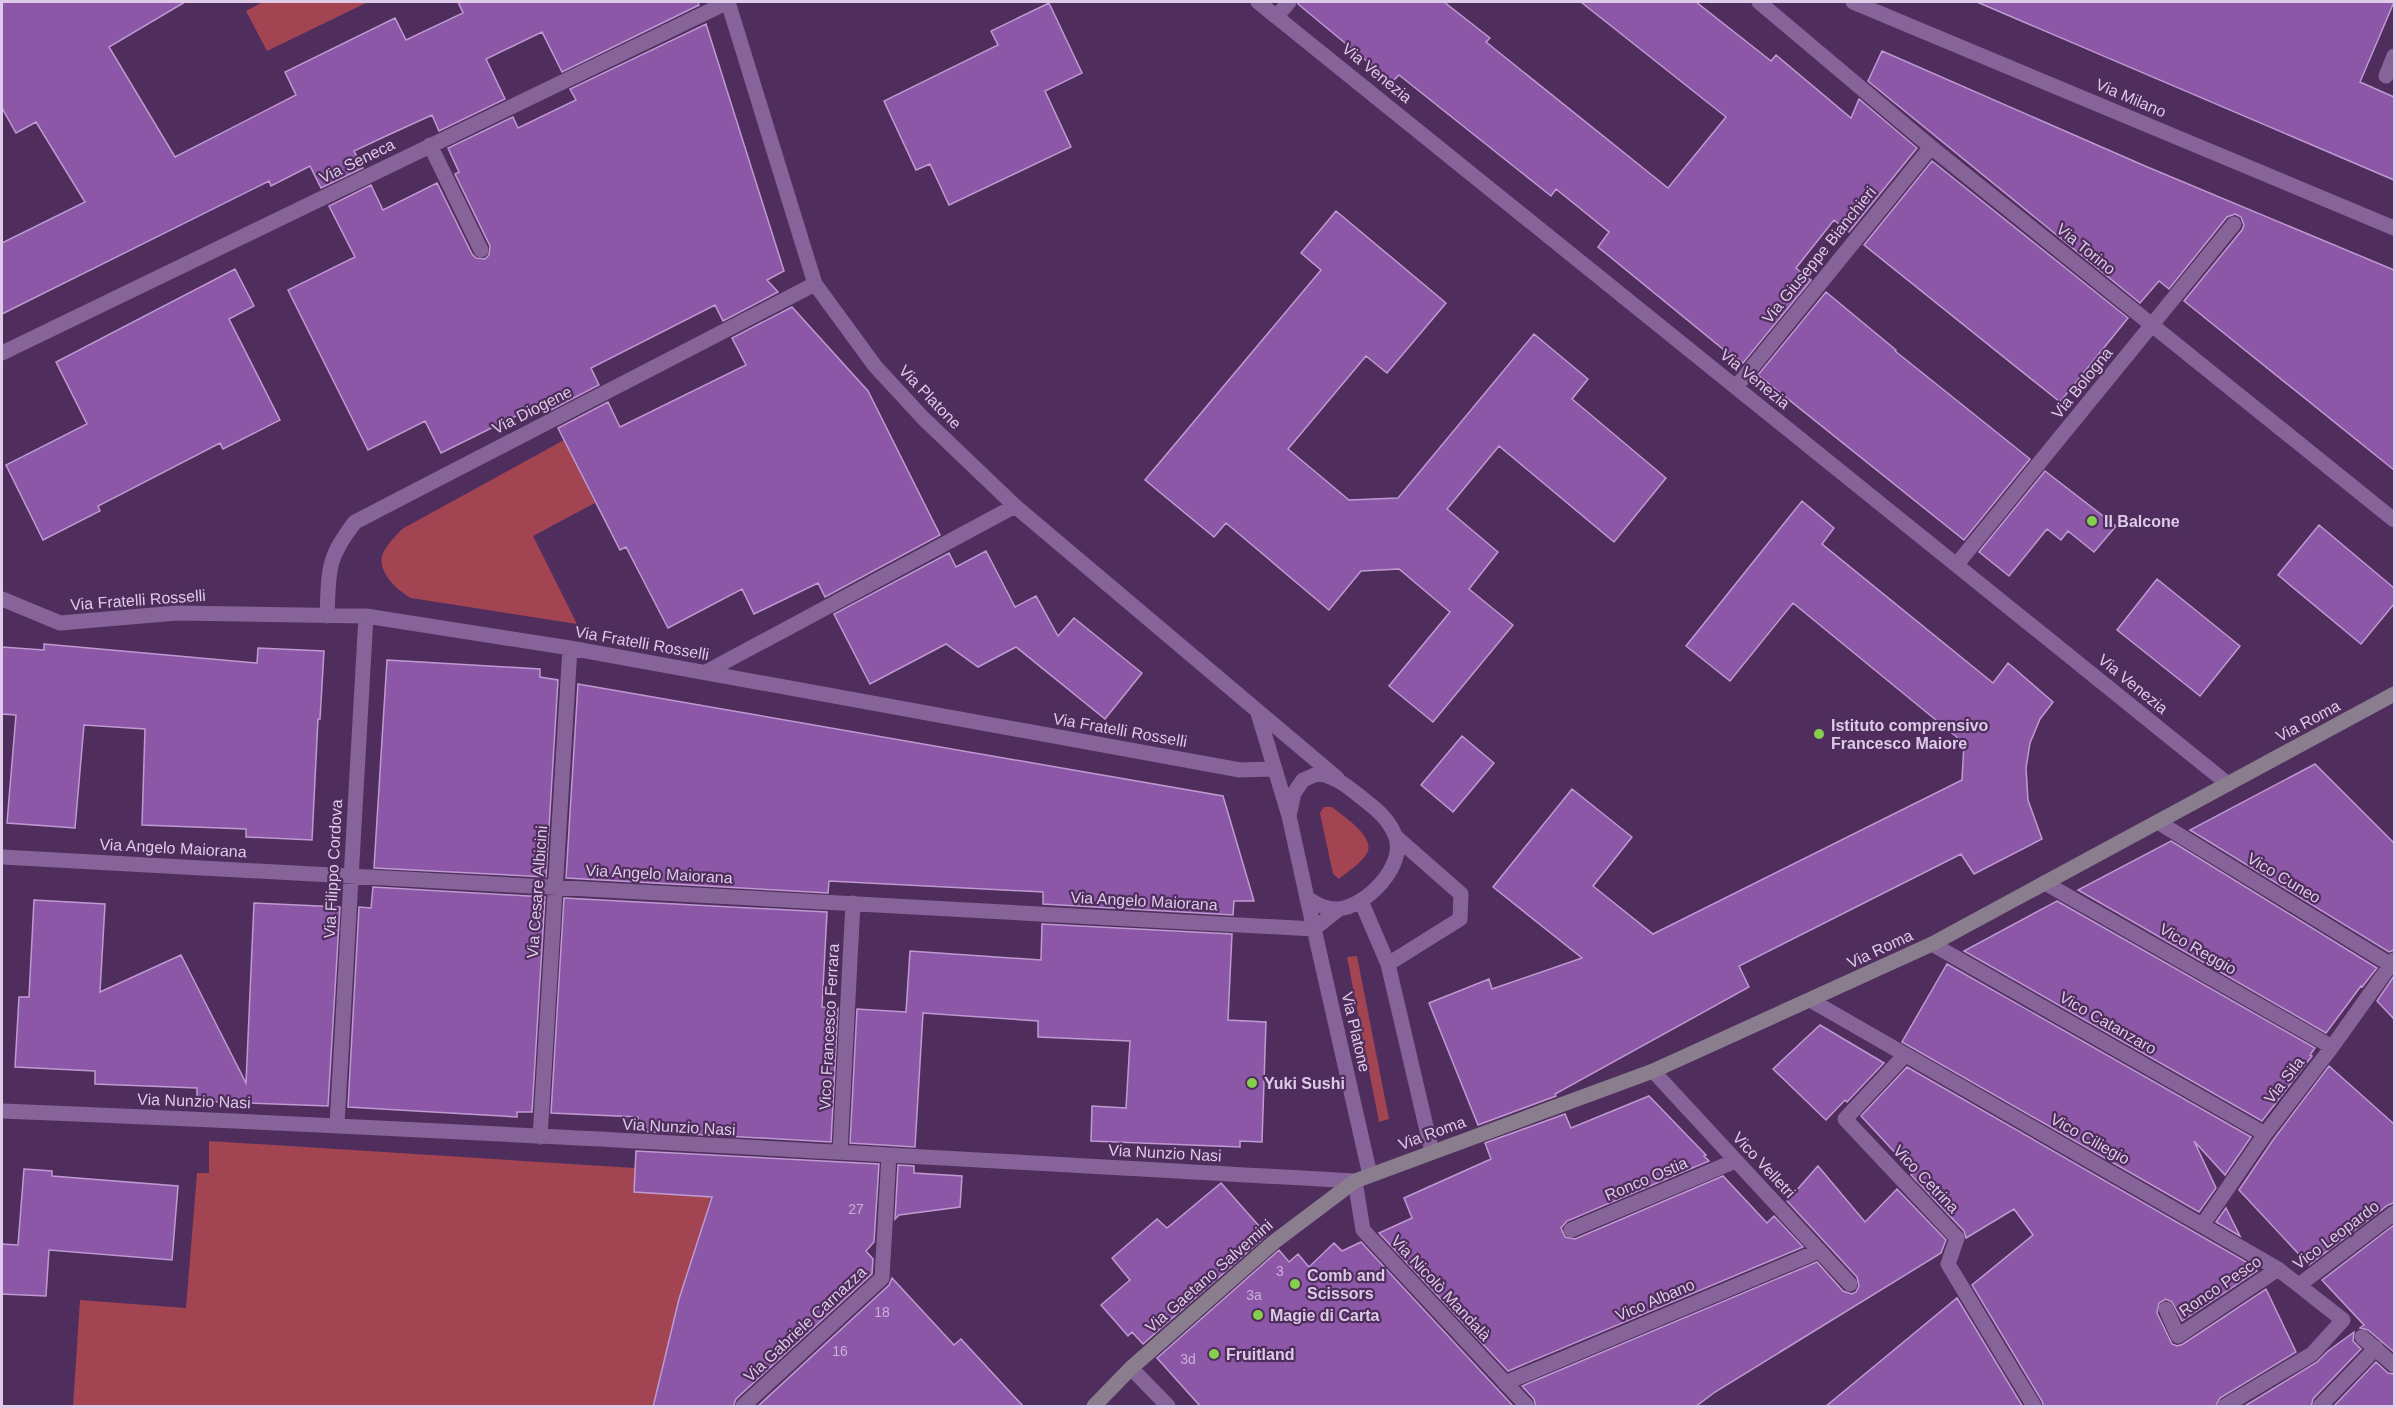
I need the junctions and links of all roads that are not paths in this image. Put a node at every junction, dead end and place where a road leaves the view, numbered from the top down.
1 (728, 2) edge
2 (1258, 2) edge
3 (1289, 2) edge
4 (1759, 2) edge
5 (1853, 2) edge
6 (1277, 16) junction
7 (2394, 56) edge
8 (2386, 76) dead end
9 (430, 145) junction
10 (1931, 147) junction
11 (2234, 224) dead end
12 (2394, 228) edge
13 (481, 250) dead end
14 (816, 284) junction
15 (2152, 325) junction
16 (2, 353) edge
17 (1736, 387) junction
18 (1015, 506) junction
19 (2394, 520) edge
20 (1957, 564) junction
21 (2, 599) edge
22 (327, 615) junction
23 (366, 616) junction
24 (570, 648) junction
25 (706, 672) junction
26 (2394, 694) edge
27 (1258, 713) junction
28 (1275, 769) junction
29 (1337, 778) junction
30 (2228, 784) junction
31 (1289, 816) junction
32 (2158, 822) junction
33 (1396, 837) junction
34 (2, 857) edge
35 (351, 875) junction
36 (2045, 883) junction
37 (555, 886) junction
38 (1307, 898) junction
39 (1361, 901) junction
40 (853, 903) junction
41 (1340, 909) junction
42 (1314, 929) junction
43 (1932, 945) junction
44 (2393, 962) edge
45 (1388, 964) junction
46 (1812, 1000) junction
47 (2332, 1047) junction
48 (1905, 1055) junction
49 (1653, 1071) junction
50 (2, 1111) edge
51 (337, 1124) junction
52 (2265, 1134) junction
53 (540, 1137) junction
54 (840, 1152) junction
55 (1432, 1152) junction
56 (889, 1155) junction
57 (1735, 1161) junction
58 (1370, 1175) junction
59 (1355, 1181) junction
60 (2394, 1213) edge
61 (2203, 1224) junction
62 (1571, 1230) dead end
63 (1819, 1251) junction
64 (2278, 1269) junction
65 (1850, 1284) dead end
66 (2299, 1285) junction
67 (2166, 1309) dead end
68 (2362, 1337) dead end
69 (2376, 1348) junction
70 (2394, 1365) edge
71 (1131, 1368) junction
72 (1505, 1383) junction
73 (743, 1407) edge
74 (1094, 1407) edge
75 (1168, 1407) edge
76 (1527, 1407) edge
77 (2034, 1407) edge
78 (2225, 1407) edge
79 (2320, 1407) edge

1 - 9 street, Via Seneca
1 - 14 street, Via Platone
2 - 6 street, Via Venezia
3 - 6 street
4 - 10 street, Via Torino
5 - 12 street, Via Milano
6 - 17 street, Via Venezia
7 - 8 street
9 - 13 street
9 - 16 street, Via Seneca
10 - 15 street, Via Torino
10 - 17 street, Via Giuseppe Bianchieri
11 - 15 street, Via Bologna
14 - 18 street, Via Platone
14 - 22 street, Via Diogene
15 - 19 street, Via Torino
15 - 20 street, Via Bologna
17 - 20 street, Via Venezia
18 - 25 street
18 - 27 street, Via Platone
20 - 30 street, Via Venezia
21 - 22 street, Via Fratelli Rosselli
22 - 23 street, Via Fratelli Rosselli
23 - 24 street, Via Fratelli Rosselli
23 - 35 street, Via Filippo Cordova
24 - 25 street, Via Fratelli Rosselli
24 - 37 street, Via Cesare Albicini
25 - 28 street, Via Fratelli Rosselli
26 - 30 main road, Via Roma
27 - 28 street
27 - 29 street, Via Platone
28 - 31 street
29 - 31 street
29 - 33 street
30 - 32 main road, Via Roma
31 - 38 street
32 - 36 main road, Via Roma
32 - 44 street, Vico Cuneo
33 - 39 street
33 - 45 street
34 - 35 street, Via Angelo Maiorana
35 - 37 street, Via Angelo Maiorana
35 - 51 street, Via Filippo Cordova
36 - 43 main road, Via Roma
36 - 47 street, Vico Reggio
37 - 40 street, Via Angelo Maiorana
37 - 53 street, Via Cesare Albicini
38 - 41 street
38 - 42 street, Via Platone
39 - 41 street
39 - 45 street
40 - 42 street, Via Angelo Maiorana
40 - 54 street, Vico Francesco Ferrara
41 - 42 street
42 - 58 street, Via Platone
43 - 46 main road, Via Roma
43 - 52 street, Vico Catanzaro
44 - 47 street, Via Sila
45 - 55 street
46 - 48 street, Vico Ciliegio
46 - 49 main road, Via Roma
47 - 52 street, Via Sila
48 - 61 street, Vico Ciliegio
48 - 77 street, Vico Cetrina
49 - 55 main road, Via Roma
49 - 57 street, Vico Velletri
50 - 51 street, Via Nunzio Nasi
51 - 53 street, Via Nunzio Nasi
52 - 61 street, Via Sila
53 - 54 street, Via Nunzio Nasi
54 - 56 street, Via Nunzio Nasi
55 - 58 main road, Via Roma
56 - 59 street, Via Nunzio Nasi
56 - 73 street, Via Gabriele Carnazza
57 - 62 street, Ronco Ostia
57 - 63 street, Vico Velletri
58 - 59 main road, Via Roma
59 - 71 main road, Via Gaetano Salvemini
59 - 72 street, Via Nicolò Mandalà
60 - 66 street, Vico Leopardo
61 - 64 street, Vico Ciliegio
63 - 65 street, Vico Velletri
63 - 72 street, Vico Albano
64 - 66 street, Vico Ciliegio
64 - 67 street, Ronco Pesco
66 - 78 street, Vico Ciliegio
68 - 69 street
69 - 70 street
69 - 79 street
71 - 74 main road, Via Gaetano Salvemini
71 - 75 street
72 - 76 street, Via Nicolò Mandalà

